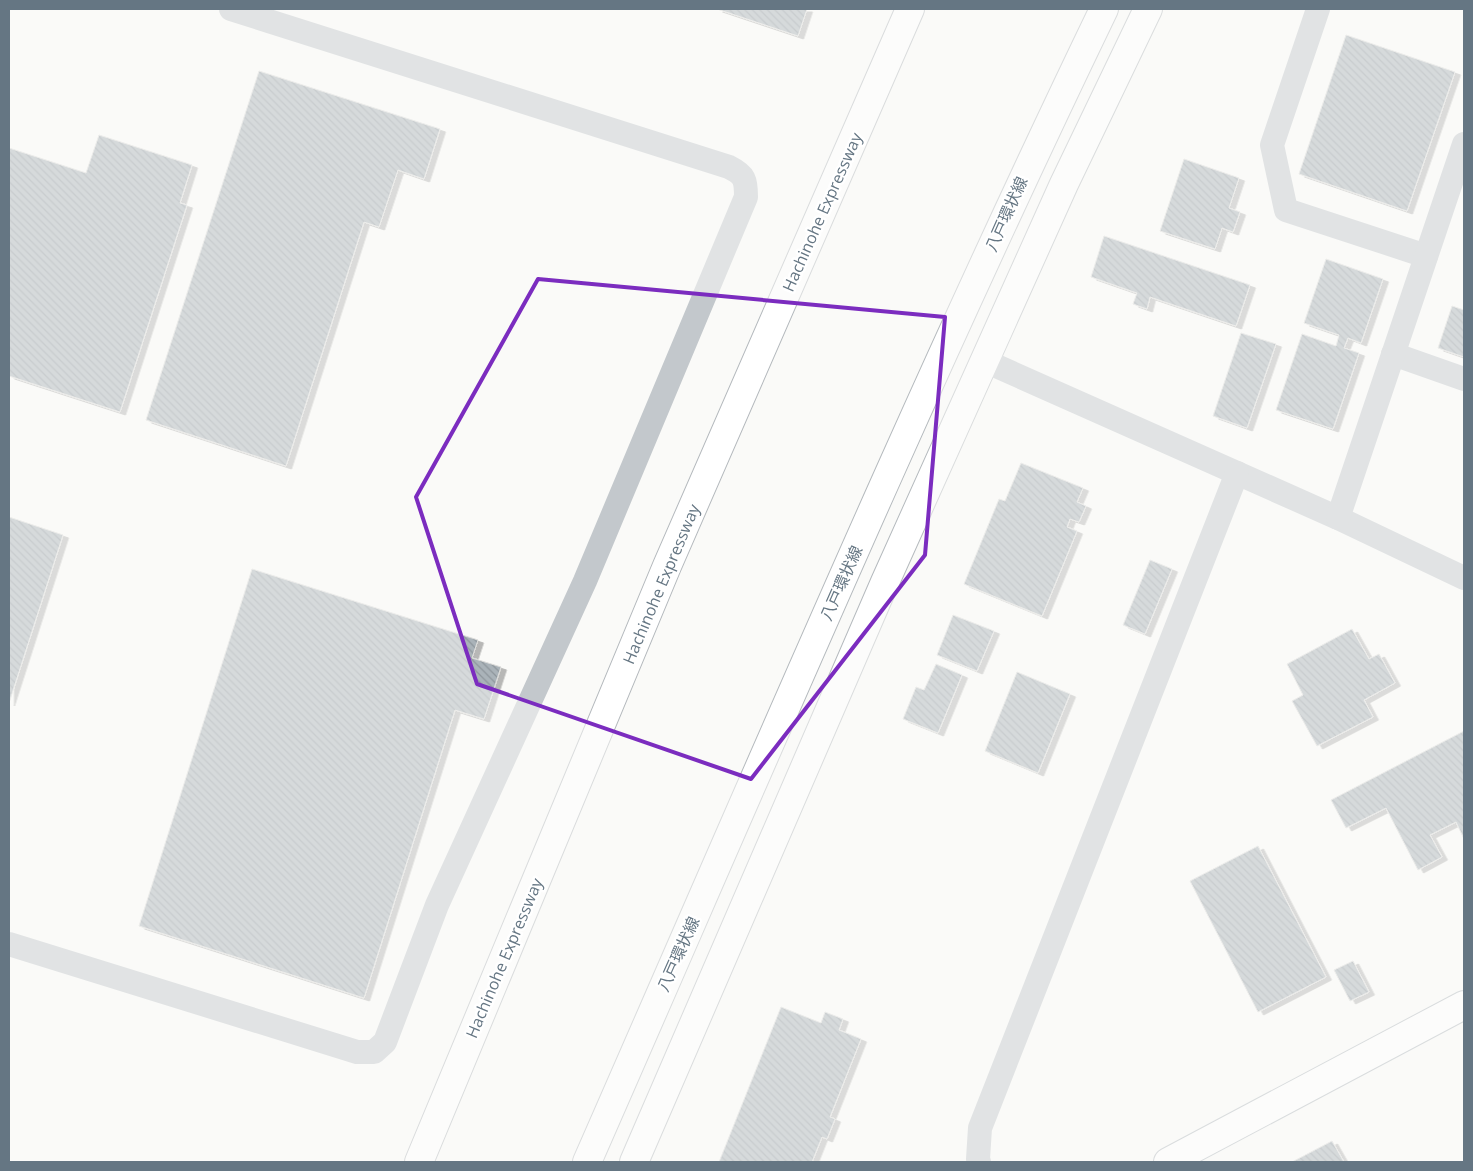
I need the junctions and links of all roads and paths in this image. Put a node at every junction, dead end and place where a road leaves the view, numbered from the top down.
1 (231, 9) edge
2 (910, 9) edge
3 (1104, 9) edge
4 (1148, 9) edge
5 (1318, 9) edge
6 (1464, 144) edge
7 (1426, 256) junction
8 (1393, 354) junction
9 (986, 361) junction
10 (1464, 379) edge
11 (1236, 473) junction
12 (1338, 518) junction
13 (1464, 578) edge
14 (9, 944) edge
15 (1464, 1005) edge
16 (419, 1162) edge
17 (587, 1162) edge
18 (634, 1162) edge
19 (979, 1162) edge
20 (1168, 1162) edge

1 - 14 street
2 - 16 main road, Hachinohe Expressway
3 - 17 main road, 八戸環状線
4 - 9 main road
5 - 7 street
6 - 7 street
7 - 8 street
8 - 10 street
8 - 12 street
9 - 11 street
9 - 18 main road
11 - 12 street
11 - 19 street
12 - 13 street
15 - 20 main road

